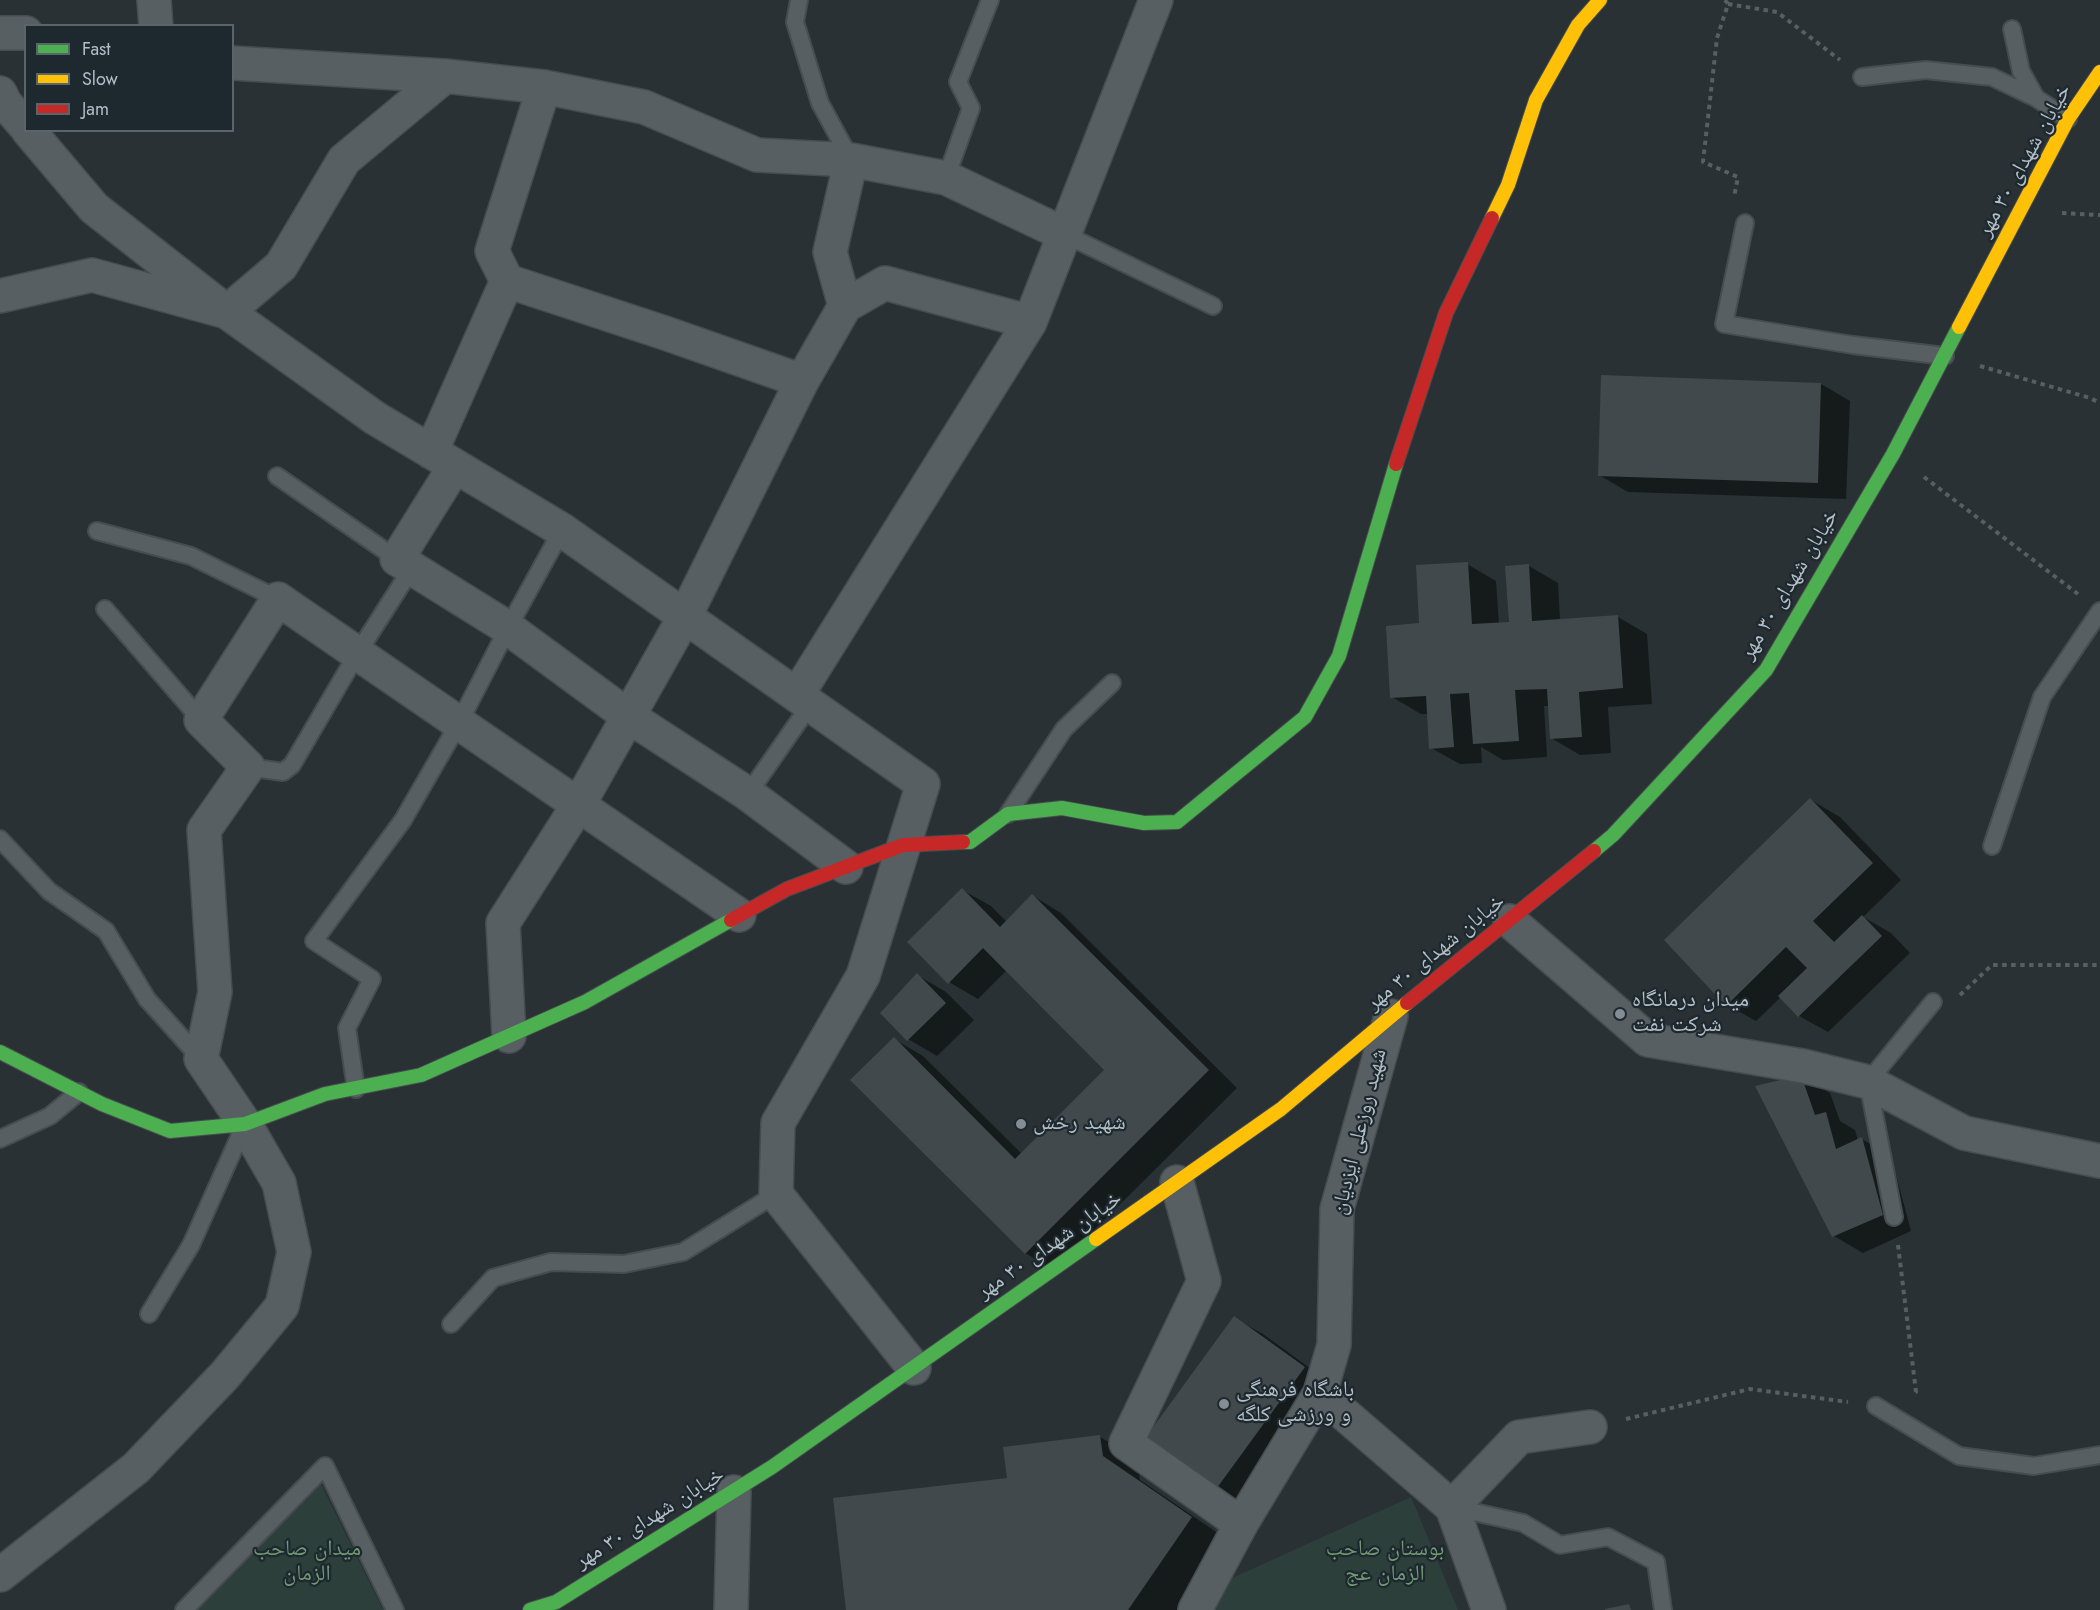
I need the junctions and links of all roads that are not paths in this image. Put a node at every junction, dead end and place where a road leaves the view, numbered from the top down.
1 (154, 0) edge
2 (799, 0) edge
3 (990, 0) edge
4 (1156, 0) edge
5 (1600, 0) edge
6 (156, 24) edge
7 (2012, 29) dead end
8 (0, 33) edge
9 (24, 33) edge
10 (234, 63) edge
11 (2100, 72) edge
12 (445, 76) junction
13 (1862, 77) road end
14 (544, 87) junction
15 (0, 93) edge
16 (2036, 98) junction
17 (2068, 119) junction
18 (24, 125) edge
19 (30, 132) edge
20 (851, 160) junction
21 (946, 178) junction
22 (1745, 223) road end
23 (1064, 234) junction
24 (507, 281) junction
25 (0, 296) edge
26 (845, 306) junction
27 (1213, 306) dead end
28 (227, 312) junction
29 (1030, 322) junction
30 (1945, 356) junction
31 (801, 381) junction
32 (443, 459) junction
33 (277, 476) dead end
34 (562, 530) junction
35 (97, 531) dead end
36 (405, 563) junction
37 (278, 599) junction
38 (105, 609) dead end
39 (2100, 611) edge
40 (685, 616) junction
41 (508, 628) junction
42 (357, 654) junction
43 (1112, 683) dead end
44 (803, 700) junction
45 (628, 716) junction
46 (201, 720) junction
47 (459, 723) junction
48 (248, 767) junction
49 (748, 794) junction
50 (579, 804) junction
51 (1008, 814) junction
52 (0, 839) edge
53 (903, 846) junction
54 (1992, 846) dead end
55 (846, 867) junction
56 (739, 915) junction
57 (1510, 921) junction
58 (1932, 1002) road end
59 (1391, 1016) junction
60 (509, 1036) junction
61 (0, 1052) edge
62 (201, 1059) junction
63 (1868, 1082) junction
64 (356, 1089) junction
65 (79, 1092) junction
66 (245, 1124) junction
67 (0, 1139) edge
68 (2100, 1161) edge
69 (1177, 1182) junction
70 (776, 1194) junction
71 (1894, 1217) road end
72 (148, 1314) dead end
73 (451, 1324) dead end
74 (914, 1368) junction
75 (1320, 1392) junction
76 (1876, 1406) road end
77 (1590, 1427) road end
78 (2100, 1455) edge
79 (734, 1492) junction
80 (1452, 1507) junction
81 (1241, 1524) junction
82 (0, 1575) edge
83 (184, 1610) edge
84 (395, 1610) edge
85 (530, 1610) edge
86 (731, 1610) edge
87 (1195, 1610) edge
88 (1489, 1610) edge
89 (1663, 1610) edge

1 - 6 street
2 - 20 lane
3 - 21 lane
4 - 23 street
5 - 51 main road
7 - 16 lane
8 - 9 street
10 - 12 street
11 - 17 main road, خیابان شهدای ۳۰ مهر
12 - 14 street
12 - 28 street
13 - 16 lane
14 - 20 street
14 - 24 street
15 - 18 street
16 - 17 lane
17 - 30 main road, خیابان شهدای ۳۰ مهر
19 - 28 street
20 - 21 street
20 - 26 street
21 - 23 street
22 - 30 lane
23 - 27 lane
23 - 29 street
24 - 31 street
24 - 32 street
25 - 28 street
26 - 29 street
26 - 31 street
28 - 32 street
29 - 44 street
30 - 57 main road, خیابان شهدای ۳۰ مهر
31 - 40 street
32 - 34 street
32 - 36 street
33 - 36 lane
34 - 40 street
34 - 41 lane
35 - 37 lane
36 - 41 street
36 - 42 lane
37 - 42 street
37 - 46 street
38 - 46 lane
39 - 54 lane
40 - 44 street
40 - 45 street
41 - 45 street
41 - 47 lane
42 - 47 street
42 - 48 lane
43 - 51 lane
44 - 49 lane
44 - 53 street
45 - 49 street
45 - 50 street
46 - 48 street
47 - 50 street
47 - 64 lane
48 - 62 street
49 - 55 street
50 - 56 street
50 - 60 street
51 - 53 main road
52 - 62 lane
53 - 55 main road
53 - 70 street
55 - 56 main road
56 - 60 main road
57 - 59 main road, خیابان شهدای ۳۰ مهر
57 - 63 street
58 - 63 lane
59 - 69 main road, خیابان شهدای ۳۰ مهر
59 - 75 street, شهید روزعلی ایزدیان
60 - 64 main road
61 - 65 main road
62 - 66 street
63 - 68 street
63 - 71 lane
64 - 66 main road
65 - 66 main road
65 - 67 lane
66 - 72 lane
66 - 82 street
69 - 74 main road, خیابان شهدای ۳۰ مهر
69 - 81 street
70 - 73 lane
70 - 74 street
74 - 79 main road, خیابان شهدای ۳۰ مهر
75 - 80 street
75 - 81 street, شهید روزعلی ایزدیان
76 - 78 lane
77 - 80 street
79 - 85 main road, خیابان شهدای ۳۰ مهر
79 - 86 street
80 - 88 street
80 - 89 lane
81 - 87 street, شهید روزعلی ایزدیان
83 - 84 lane

